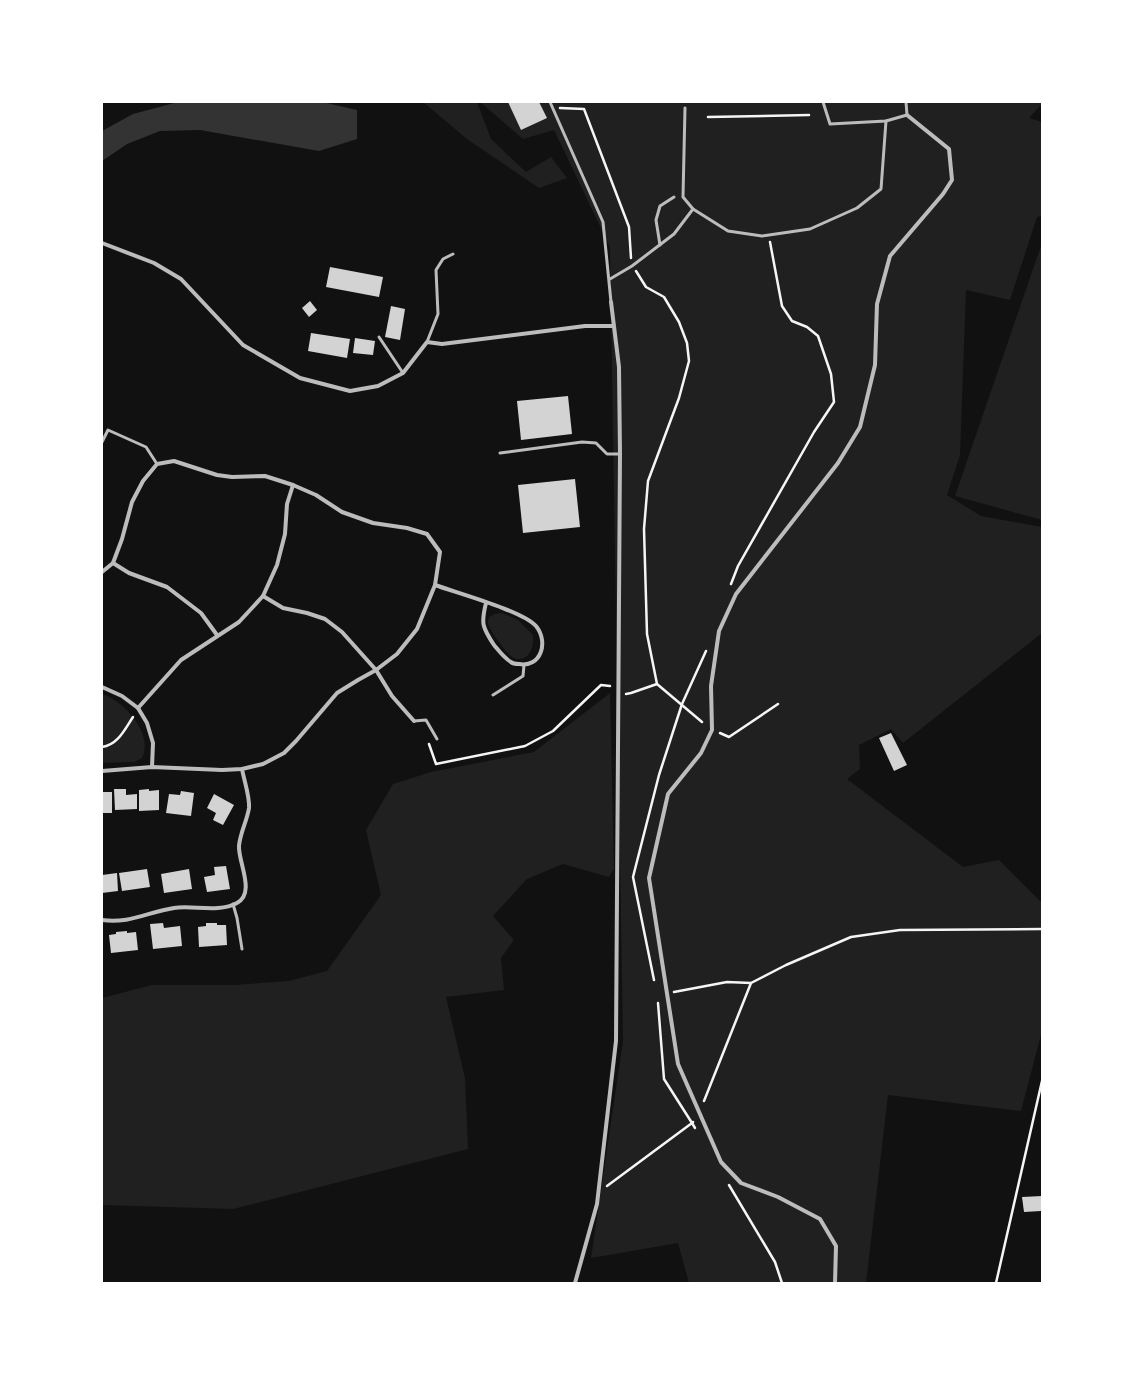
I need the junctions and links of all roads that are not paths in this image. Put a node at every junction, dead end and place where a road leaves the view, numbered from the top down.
1 (550, 102) edge
2 (823, 102) edge
3 (906, 102) edge
4 (685, 108) dead end
5 (907, 115) junction
6 (886, 122) junction
7 (674, 197) dead end
8 (692, 209) junction
9 (102, 244) edge
10 (660, 245) junction
11 (453, 254) dead end
12 (610, 279) junction
13 (611, 302) joint
14 (613, 326) junction
15 (379, 337) dead end
16 (427, 342) junction
17 (403, 373) junction
18 (102, 442) edge
19 (500, 453) dead end
20 (620, 454) junction
21 (157, 464) junction
22 (293, 485) junction
23 (113, 563) junction
24 (102, 572) edge
25 (435, 585) junction
26 (263, 596) junction
27 (486, 603) junction
28 (217, 636) junction
29 (524, 665) junction
30 (376, 670) junction
31 (102, 687) edge
32 (493, 695) dead end
33 (138, 708) junction
34 (414, 721) joint
35 (437, 739) dead end
36 (152, 767) junction
37 (242, 769) junction
38 (102, 770) edge
39 (233, 904) junction
40 (102, 920) edge
41 (242, 949) dead end
42 (576, 1283) edge
43 (835, 1283) edge

1 - 12 lane
2 - 6 lane
3 - 5 lane
4 - 8 lane
5 - 6 lane
5 - 43 street
6 - 8 lane
7 - 10 lane
8 - 10 lane
9 - 17 street
10 - 12 lane
11 - 16 lane
12 - 13 lane
13 - 14 street
14 - 16 street
14 - 20 street
15 - 17 lane
16 - 17 street
18 - 21 lane
19 - 20 lane
20 - 42 street
21 - 22 street
21 - 23 street
22 - 25 street
22 - 26 street
23 - 24 street
23 - 28 street
25 - 27 street
25 - 30 street
26 - 28 street
26 - 30 street
27 - 29 street
27 - 29 street
28 - 33 street
29 - 32 lane
30 - 34 street
30 - 37 street
31 - 33 street
33 - 36 street
34 - 35 lane
36 - 37 street
36 - 38 street
37 - 39 street
39 - 40 street
39 - 41 lane

